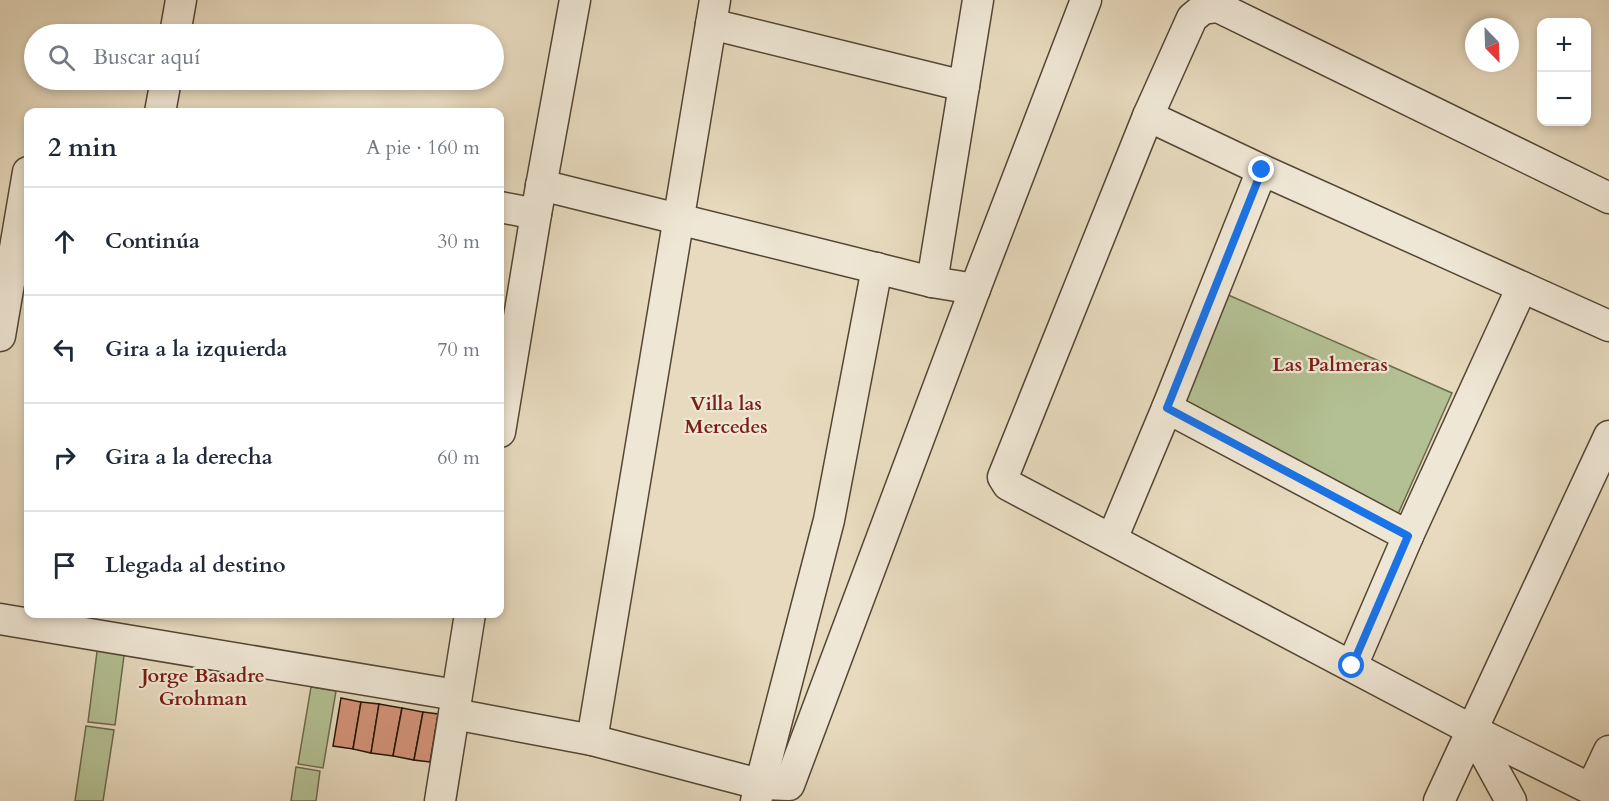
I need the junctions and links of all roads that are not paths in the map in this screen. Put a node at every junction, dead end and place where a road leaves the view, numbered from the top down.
1 (181, 0) edge
2 (575, 0) edge
3 (978, 0) edge
4 (1086, 0) edge
5 (713, 12) edge
6 (177, 24) edge
7 (964, 86) junction
8 (164, 90) edge
9 (161, 108) edge
10 (1148, 116) junction
11 (1262, 170) junction
12 (541, 185) junction
13 (24, 195) edge
14 (1609, 198) edge
15 (504, 208) edge
16 (536, 214) junction
17 (679, 219) junction
18 (877, 268) junction
19 (932, 282) junction
20 (1522, 287) junction
21 (975, 289) junction
22 (1609, 326) edge
23 (0, 336) edge
24 (504, 408) edge
25 (1167, 408) junction
26 (1609, 436) edge
27 (1408, 536) junction
28 (1112, 539) junction
29 (469, 618) edge
30 (0, 619) edge
31 (1352, 666) junction
32 (455, 704) junction
33 (1472, 730) junction
34 (592, 740) junction
35 (1609, 751) edge
36 (757, 793) edge
37 (1600, 794) edge
38 (440, 801) edge
39 (1439, 801) edge
40 (1511, 801) edge

1 - 6 street
2 - 12 street
3 - 7 street
4 - 21 street
5 - 7 street
5 - 17 street
7 - 19 street
8 - 9 street
10 - 11 street
10 - 14 street
10 - 28 street
11 - 20 street
11 - 25 street
12 - 16 street
12 - 17 street
13 - 23 street
15 - 16 street
16 - 24 street
17 - 18 street
17 - 34 street
18 - 19 street
18 - 36 street
19 - 21 street
20 - 22 street
20 - 27 street
21 - 36 street
25 - 27 street
25 - 28 street
26 - 33 street
27 - 31 street
28 - 31 street
29 - 32 street
30 - 32 street
31 - 33 street
32 - 34 street
32 - 38 street
33 - 37 street
33 - 39 street
33 - 40 street
34 - 36 street
35 - 37 street

